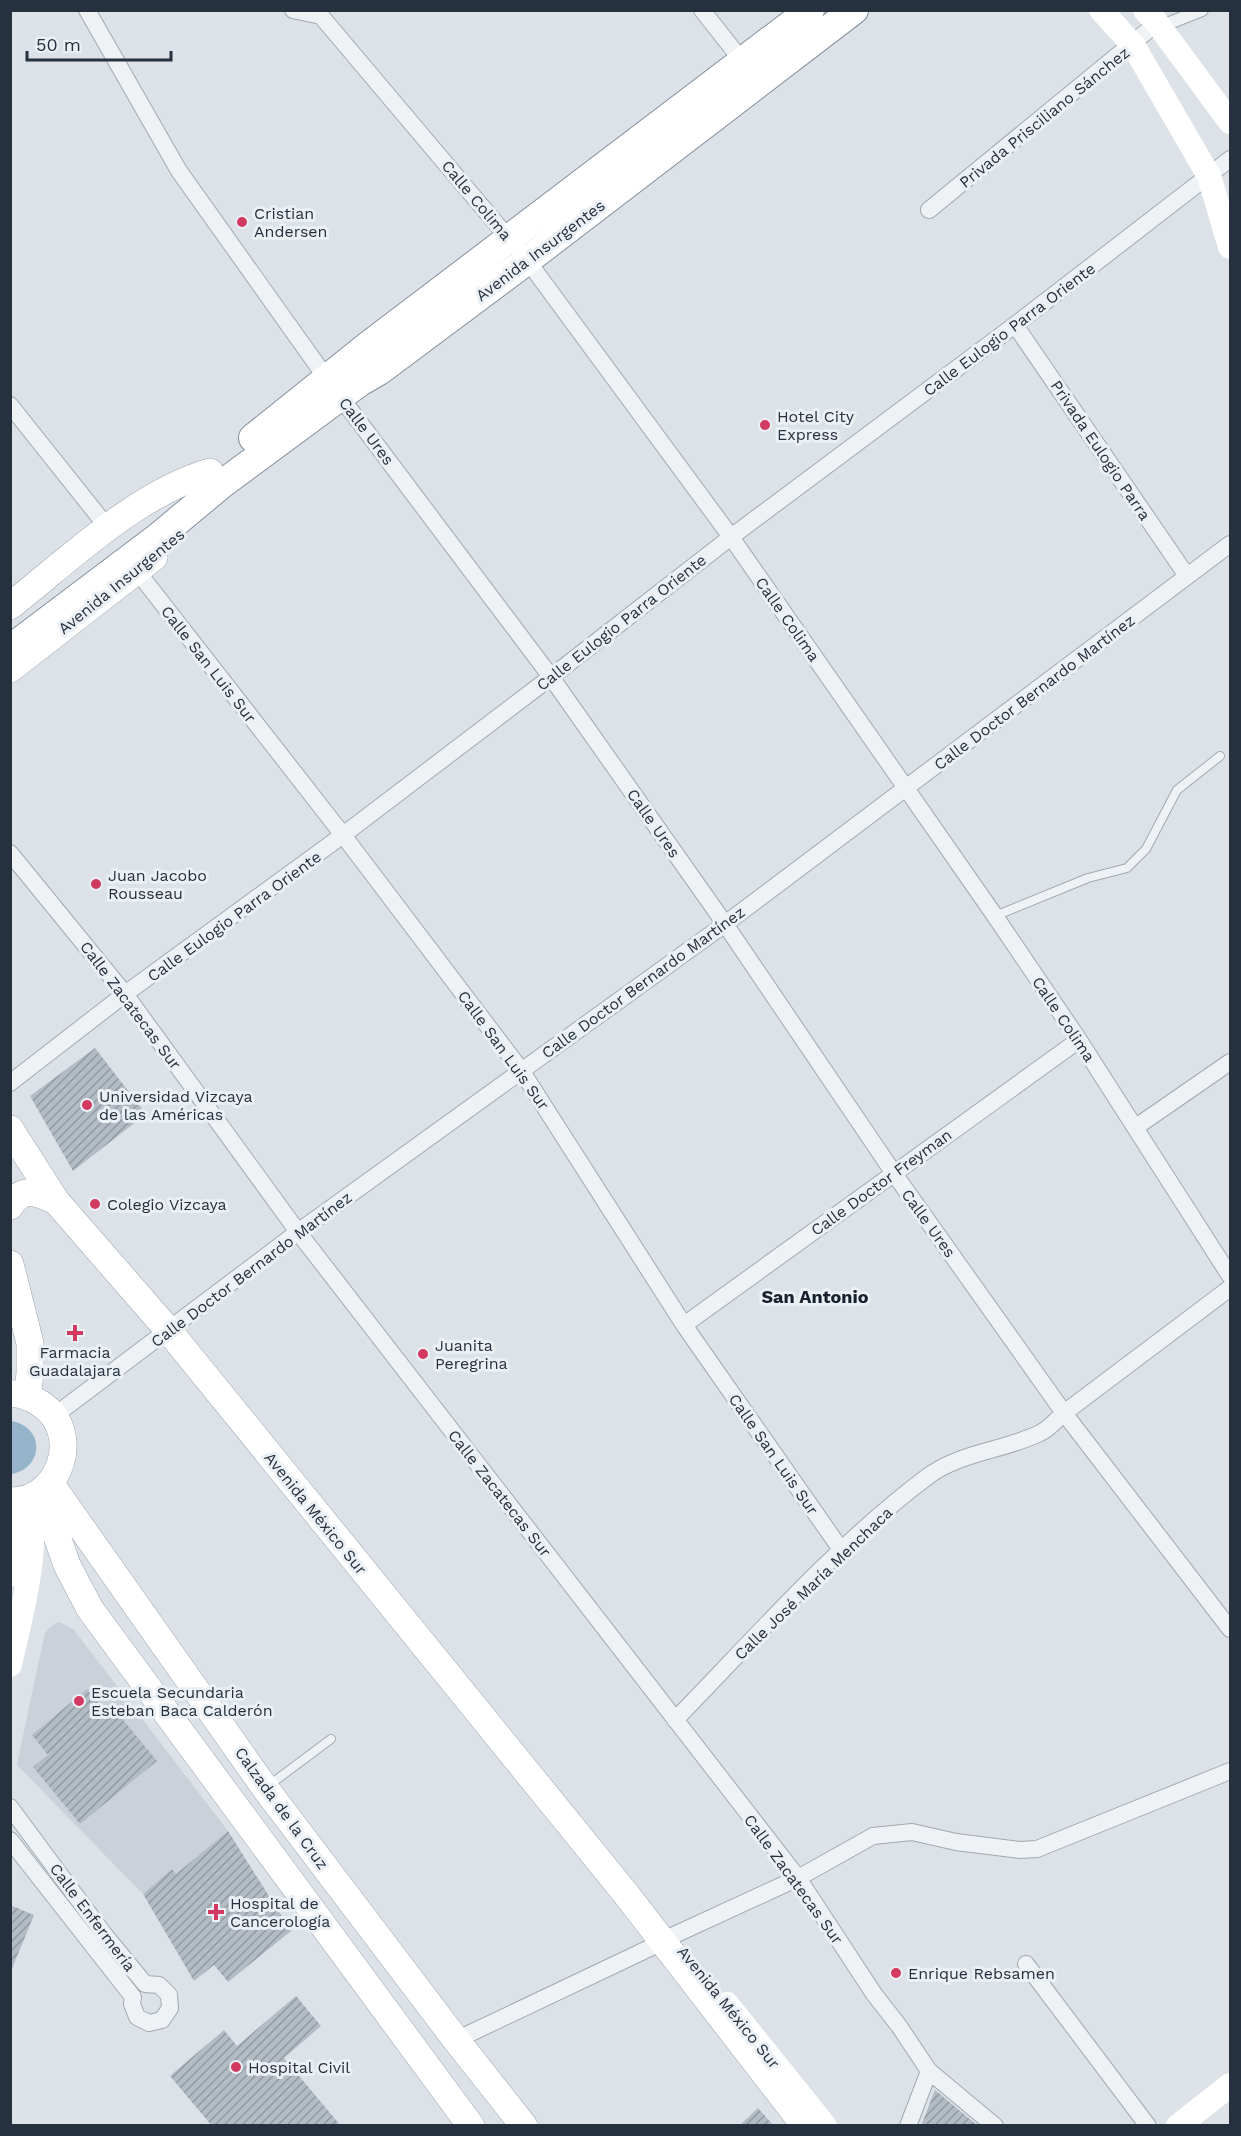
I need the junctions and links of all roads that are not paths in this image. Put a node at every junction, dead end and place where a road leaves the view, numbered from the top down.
1 (87, 10) edge
2 (293, 10) edge
3 (702, 10) edge
4 (810, 10) edge
5 (854, 10) edge
6 (1101, 10) edge
7 (1202, 10) edge
8 (1151, 17) edge
9 (1133, 45) junction
10 (743, 62) junction
11 (1230, 122) edge
12 (1230, 159) edge
13 (1209, 176) junction
14 (929, 210) dead end
15 (510, 238) junction
16 (1230, 247) edge
17 (527, 260) junction
18 (1015, 325) junction
19 (334, 388) junction
20 (10, 405) edge
21 (216, 478) junction
22 (108, 528) junction
23 (731, 537) junction
24 (1230, 544) edge
25 (136, 571) junction
26 (1187, 576) junction
27 (10, 606) edge
28 (10, 627) edge
29 (10, 649) edge
30 (10, 669) edge
31 (552, 677) junction
32 (1220, 756) dead end
33 (907, 789) junction
34 (343, 835) junction
35 (10, 853) edge
36 (995, 916) junction
37 (725, 924) junction
38 (125, 994) junction
39 (1079, 1040) junction
40 (1230, 1062) edge
41 (521, 1070) junction
42 (10, 1083) edge
43 (1136, 1127) junction
44 (10, 1129) edge
45 (893, 1172) junction
46 (56, 1202) junction
47 (10, 1206) edge
48 (298, 1232) junction
49 (10, 1264) edge
50 (1230, 1276) edge
51 (1230, 1288) edge
52 (684, 1325) junction
53 (169, 1331) junction
54 (19, 1396) edge
55 (1064, 1413) junction
56 (54, 1416) junction
57 (28, 1497) edge
58 (842, 1551) junction
59 (10, 1575) edge
60 (1230, 1629) edge
61 (10, 1665) edge
62 (675, 1720) junction
63 (331, 1739) dead end
64 (1230, 1771) edge
65 (265, 1788) junction
66 (10, 1808) edge
67 (10, 1840) edge
68 (327, 1870) junction
69 (798, 1878) junction
70 (626, 1894) junction
71 (301, 1895) junction
72 (104, 1934) junction
73 (663, 1941) junction
74 (91, 1944) junction
75 (1026, 1964) dead end
76 (456, 2040) junction
77 (929, 2071) junction
78 (1230, 2085) edge
79 (523, 2125) edge
80 (471, 2126) edge
81 (790, 2126) edge
82 (805, 2126) edge
83 (825, 2126) edge
84 (908, 2126) edge
85 (995, 2126) edge
86 (1148, 2126) edge
87 (1178, 2126) edge

1 - 19 street, Calle Ures
2 - 15 street, Calle Colima
3 - 10 street
4 - 10 highway, Avenida Insurgentes
5 - 17 highway, Avenida Insurgentes
6 - 9 main road
7 - 8 street
8 - 9 street, Privada Prisciliano Sánchez
8 - 11 main road
9 - 13 main road
9 - 14 street, Privada Prisciliano Sánchez
10 - 15 highway, Avenida Insurgentes
12 - 13 street, Calle Eulogio Parra Oriente
13 - 16 main road
13 - 18 street, Calle Eulogio Parra Oriente
15 - 17 street, Calle Colima
15 - 19 highway, Avenida Insurgentes
17 - 19 highway, Avenida Insurgentes
17 - 23 street, Calle Colima
18 - 23 street, Calle Eulogio Parra Oriente
18 - 26 street, Privada Eulogio Parra
19 - 21 highway, Avenida Insurgentes
19 - 31 street, Calle Ures
20 - 22 street
21 - 22 main road, Avenida Insurgentes
21 - 25 main road, Avenida Insurgentes
21 - 28 highway, Avenida Insurgentes
21 - 29 highway, Avenida Insurgentes
22 - 27 main road, Avenida Insurgentes
23 - 31 street, Calle Eulogio Parra Oriente
23 - 33 street, Calle Colima
24 - 26 street, Calle Doctor Bernardo Martínez
25 - 30 main road, Avenida Insurgentes
25 - 34 street, Calle San Luis Sur
26 - 33 street, Calle Doctor Bernardo Martínez
31 - 34 street, Calle Eulogio Parra Oriente
31 - 37 street, Calle Ures
32 - 36 lane
33 - 36 street, Calle Colima
33 - 37 street, Calle Doctor Bernardo Martínez
34 - 38 street, Calle Eulogio Parra Oriente
34 - 41 street, Calle San Luis Sur
35 - 38 street, Calle Zacatecas Sur
36 - 39 street, Calle Colima
37 - 41 street, Calle Doctor Bernardo Martínez
37 - 45 street, Calle Ures
38 - 42 street, Calle Eulogio Parra Oriente
38 - 48 street, Calle Zacatecas Sur
39 - 43 street, Calle Colima
39 - 45 street, Calle Doctor Freyman
40 - 43 street
41 - 48 street, Calle Doctor Bernardo Martínez
41 - 52 street, Calle San Luis Sur
43 - 50 street, Calle Colima
44 - 46 main road, Avenida México Sur
45 - 52 street, Calle Doctor Freyman
45 - 55 street, Calle Ures
46 - 47 main road
46 - 53 main road, Avenida México Sur
48 - 53 street, Calle Doctor Bernardo Martínez
48 - 62 street, Calle Zacatecas Sur
49 - 54 main road
51 - 55 street, Calle José María Menchaca
52 - 58 street, Calle San Luis Sur
53 - 56 street, Calle Doctor Bernardo Martínez
53 - 70 main road, Avenida México Sur
54 - 56 main road
55 - 58 street, Calle José María Menchaca
55 - 60 street, Calle Ures
56 - 57 main road
57 - 59 main road
57 - 61 main road
57 - 65 main road, Calzada de la Cruz
57 - 71 main road
58 - 62 street, Calle José María Menchaca
62 - 69 street, Calle Zacatecas Sur
63 - 65 lane
64 - 69 street
65 - 68 main road, Calzada de la Cruz
66 - 72 street, Calle Enfermería
67 - 74 street, Calle Enfermería
68 - 71 main road
68 - 76 main road, Calzada de la Cruz
69 - 73 street
69 - 77 street, Calle Zacatecas Sur
70 - 73 main road, Avenida México Sur
70 - 82 main road
71 - 80 main road
72 - 74 street
72 - 74 street, Calle Enfermería
73 - 76 street
73 - 81 main road, Avenida México Sur
73 - 83 main road, Avenida México Sur
75 - 86 street
76 - 79 main road, Calzada de la Cruz
77 - 84 street
77 - 85 street, Calle Zacatecas Sur
78 - 87 main road

